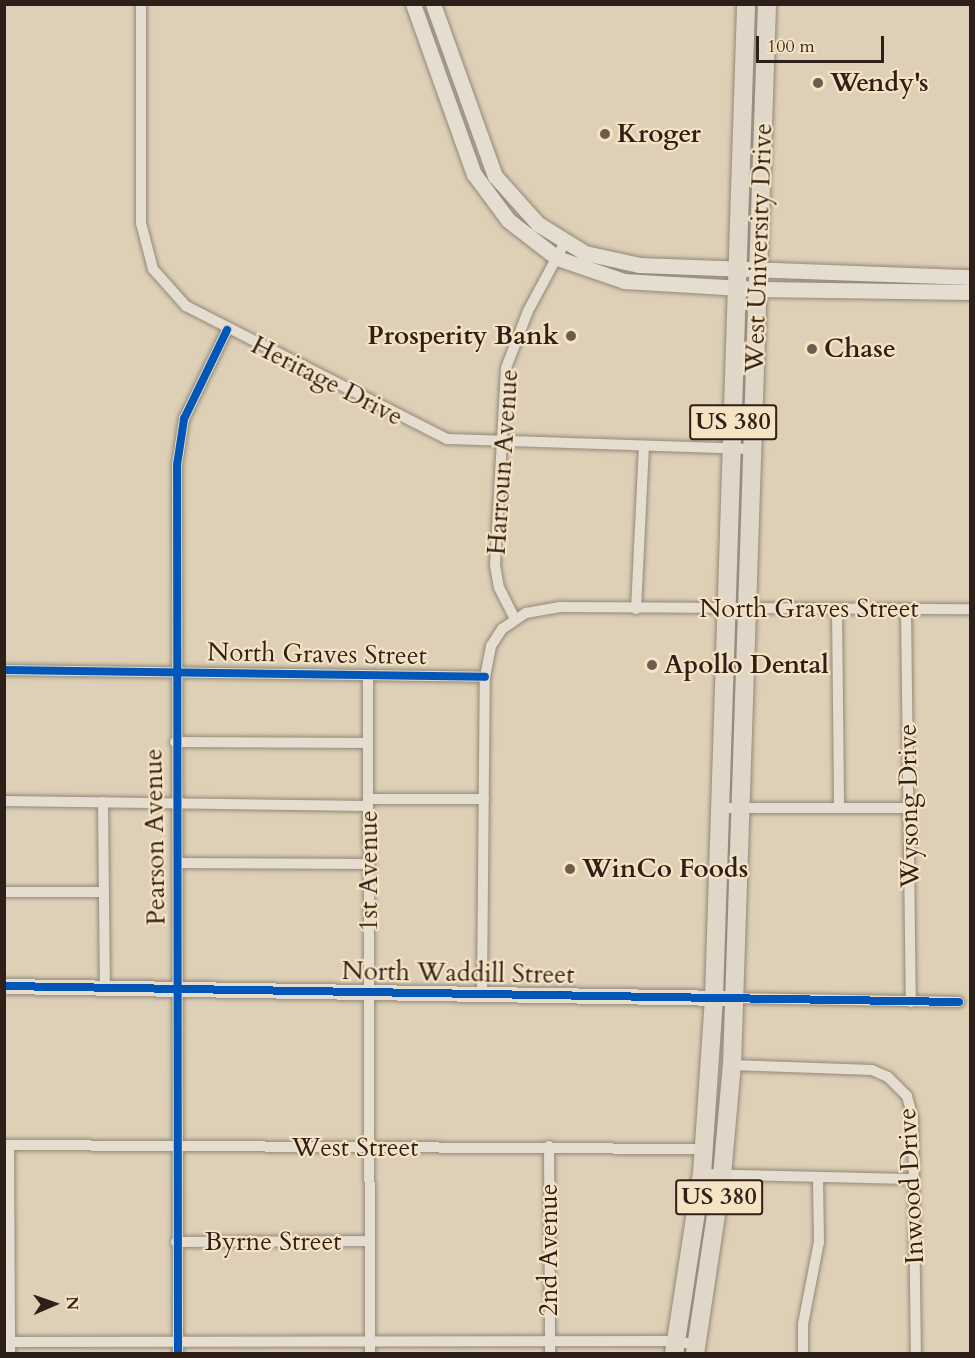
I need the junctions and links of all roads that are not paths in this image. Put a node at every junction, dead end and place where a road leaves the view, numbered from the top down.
1 (141, 4) edge
2 (413, 4) edge
3 (433, 4) edge
4 (746, 4) edge
5 (767, 4) edge
6 (566, 242) junction
7 (557, 258) junction
8 (738, 267) junction
9 (759, 268) junction
10 (873, 271) junction
11 (970, 277) edge
12 (737, 288) junction
13 (758, 289) junction
14 (812, 291) junction
15 (970, 292) edge
16 (227, 330) junction
17 (499, 444) junction
18 (644, 447) junction
19 (732, 448) junction
20 (752, 449) junction
21 (726, 608) junction
22 (747, 608) junction
23 (837, 608) junction
24 (636, 609) junction
25 (906, 609) junction
26 (970, 609) edge
27 (515, 619) junction
28 (4, 670) edge
29 (175, 673) junction
30 (368, 676) junction
31 (485, 677) junction
32 (175, 741) junction
33 (368, 743) junction
34 (484, 799) junction
35 (4, 801) edge
36 (103, 802) junction
37 (368, 802) junction
38 (175, 804) junction
39 (839, 807) junction
40 (720, 808) junction
41 (741, 808) junction
42 (909, 808) junction
43 (178, 863) junction
44 (368, 864) junction
45 (4, 892) edge
46 (104, 892) junction
47 (4, 986) edge
48 (105, 987) junction
49 (178, 989) junction
50 (369, 992) junction
51 (482, 995) junction
52 (714, 997) junction
53 (735, 998) junction
54 (911, 1002) junction
55 (959, 1002) dead end
56 (732, 1065) junction
57 (7, 1146) edge
58 (549, 1146) junction
59 (176, 1148) junction
60 (369, 1148) junction
61 (705, 1149) junction
62 (702, 1174) junction
63 (722, 1176) junction
64 (818, 1179) junction
65 (914, 1179) junction
66 (369, 1241) junction
67 (176, 1242) junction
68 (370, 1340) junction
69 (550, 1342) junction
70 (8, 1346) edge
71 (675, 1347) edge
72 (178, 1348) edge
73 (695, 1349) edge
74 (370, 1353) edge
75 (550, 1353) edge
76 (803, 1353) edge
77 (916, 1353) edge

1 - 16 street, Heritage Drive
2 - 7 street
3 - 6 street
4 - 8 highway, West University Drive / US 380
5 - 9 highway, West University Drive / US 380
6 - 7 street, Harroun Avenue
6 - 8 street
7 - 12 street
7 - 17 street, Harroun Avenue
8 - 9 street
8 - 12 highway, West University Drive / US 380
9 - 10 street
9 - 13 highway, West University Drive / US 380
10 - 11 street
10 - 14 street
12 - 13 street
12 - 19 highway, West University Drive / US 380
13 - 14 street
13 - 20 highway, West University Drive / US 380
14 - 15 street
16 - 17 street, Heritage Drive
16 - 29 street, Pearson Avenue
17 - 18 street, Heritage Drive
17 - 27 street, Harroun Avenue
18 - 19 street, Heritage Drive
18 - 24 street
19 - 20 street, Heritage Drive
19 - 21 highway, West University Drive / US 380
20 - 22 highway, West University Drive / US 380
21 - 22 street, North Graves Street
21 - 24 street, North Graves Street
21 - 40 highway, West University Drive / US 380
22 - 23 street, North Graves Street
22 - 41 highway, West University Drive / US 380
23 - 25 street, North Graves Street
23 - 39 street
24 - 27 street, North Graves Street
25 - 26 street, North Graves Street
25 - 42 street, Wysong Drive
27 - 31 street, North Graves Street
28 - 29 street, North Graves Street
29 - 30 street, North Graves Street
29 - 32 street, Pearson Avenue
30 - 31 street, North Graves Street
30 - 33 street, 1st Avenue
31 - 34 street
32 - 33 street
32 - 38 street, Pearson Avenue
33 - 37 street, 1st Avenue
34 - 37 street
34 - 51 street
35 - 36 street
36 - 38 street
36 - 46 street
37 - 38 street
37 - 44 street, 1st Avenue
38 - 43 street, Pearson Avenue
39 - 41 street
39 - 42 street
40 - 41 street
40 - 52 highway, West University Drive / US 380
41 - 53 highway, West University Drive / US 380
42 - 54 street, Wysong Drive
43 - 44 street
43 - 49 street, Pearson Avenue
44 - 50 street, 1st Avenue
45 - 46 street
46 - 48 street
47 - 48 street, North Waddill Street
48 - 49 street, North Waddill Street
49 - 50 street, North Waddill Street
49 - 59 street, Pearson Avenue
50 - 51 street, North Waddill Street
50 - 60 street, 1st Avenue
51 - 52 street, North Waddill Street
52 - 53 street, North Waddill Street
52 - 61 highway, West University Drive / US 380
53 - 54 street, North Waddill Street
53 - 56 highway, West University Drive / US 380
54 - 55 street, North Waddill Street
56 - 63 highway, West University Drive / US 380
56 - 65 street, Inwood Drive
57 - 59 street, West Street
57 - 70 street
58 - 60 street, West Street
58 - 61 street, West Street
58 - 69 street, 2nd Avenue
59 - 60 street, West Street
59 - 67 street, Pearson Avenue
60 - 66 street, 1st Avenue
61 - 62 highway, West University Drive / US 380
62 - 63 street
62 - 71 highway, West University Drive / US 380
63 - 64 street
63 - 73 highway, West University Drive / US 380
64 - 65 street
64 - 76 street
65 - 77 street, Inwood Drive
66 - 67 street, Byrne Street
66 - 68 street, 1st Avenue
67 - 72 street, Pearson Avenue
68 - 69 street
68 - 72 street
68 - 74 street, 1st Avenue
69 - 71 street
69 - 75 street, 2nd Avenue
70 - 72 street
71 - 73 street

